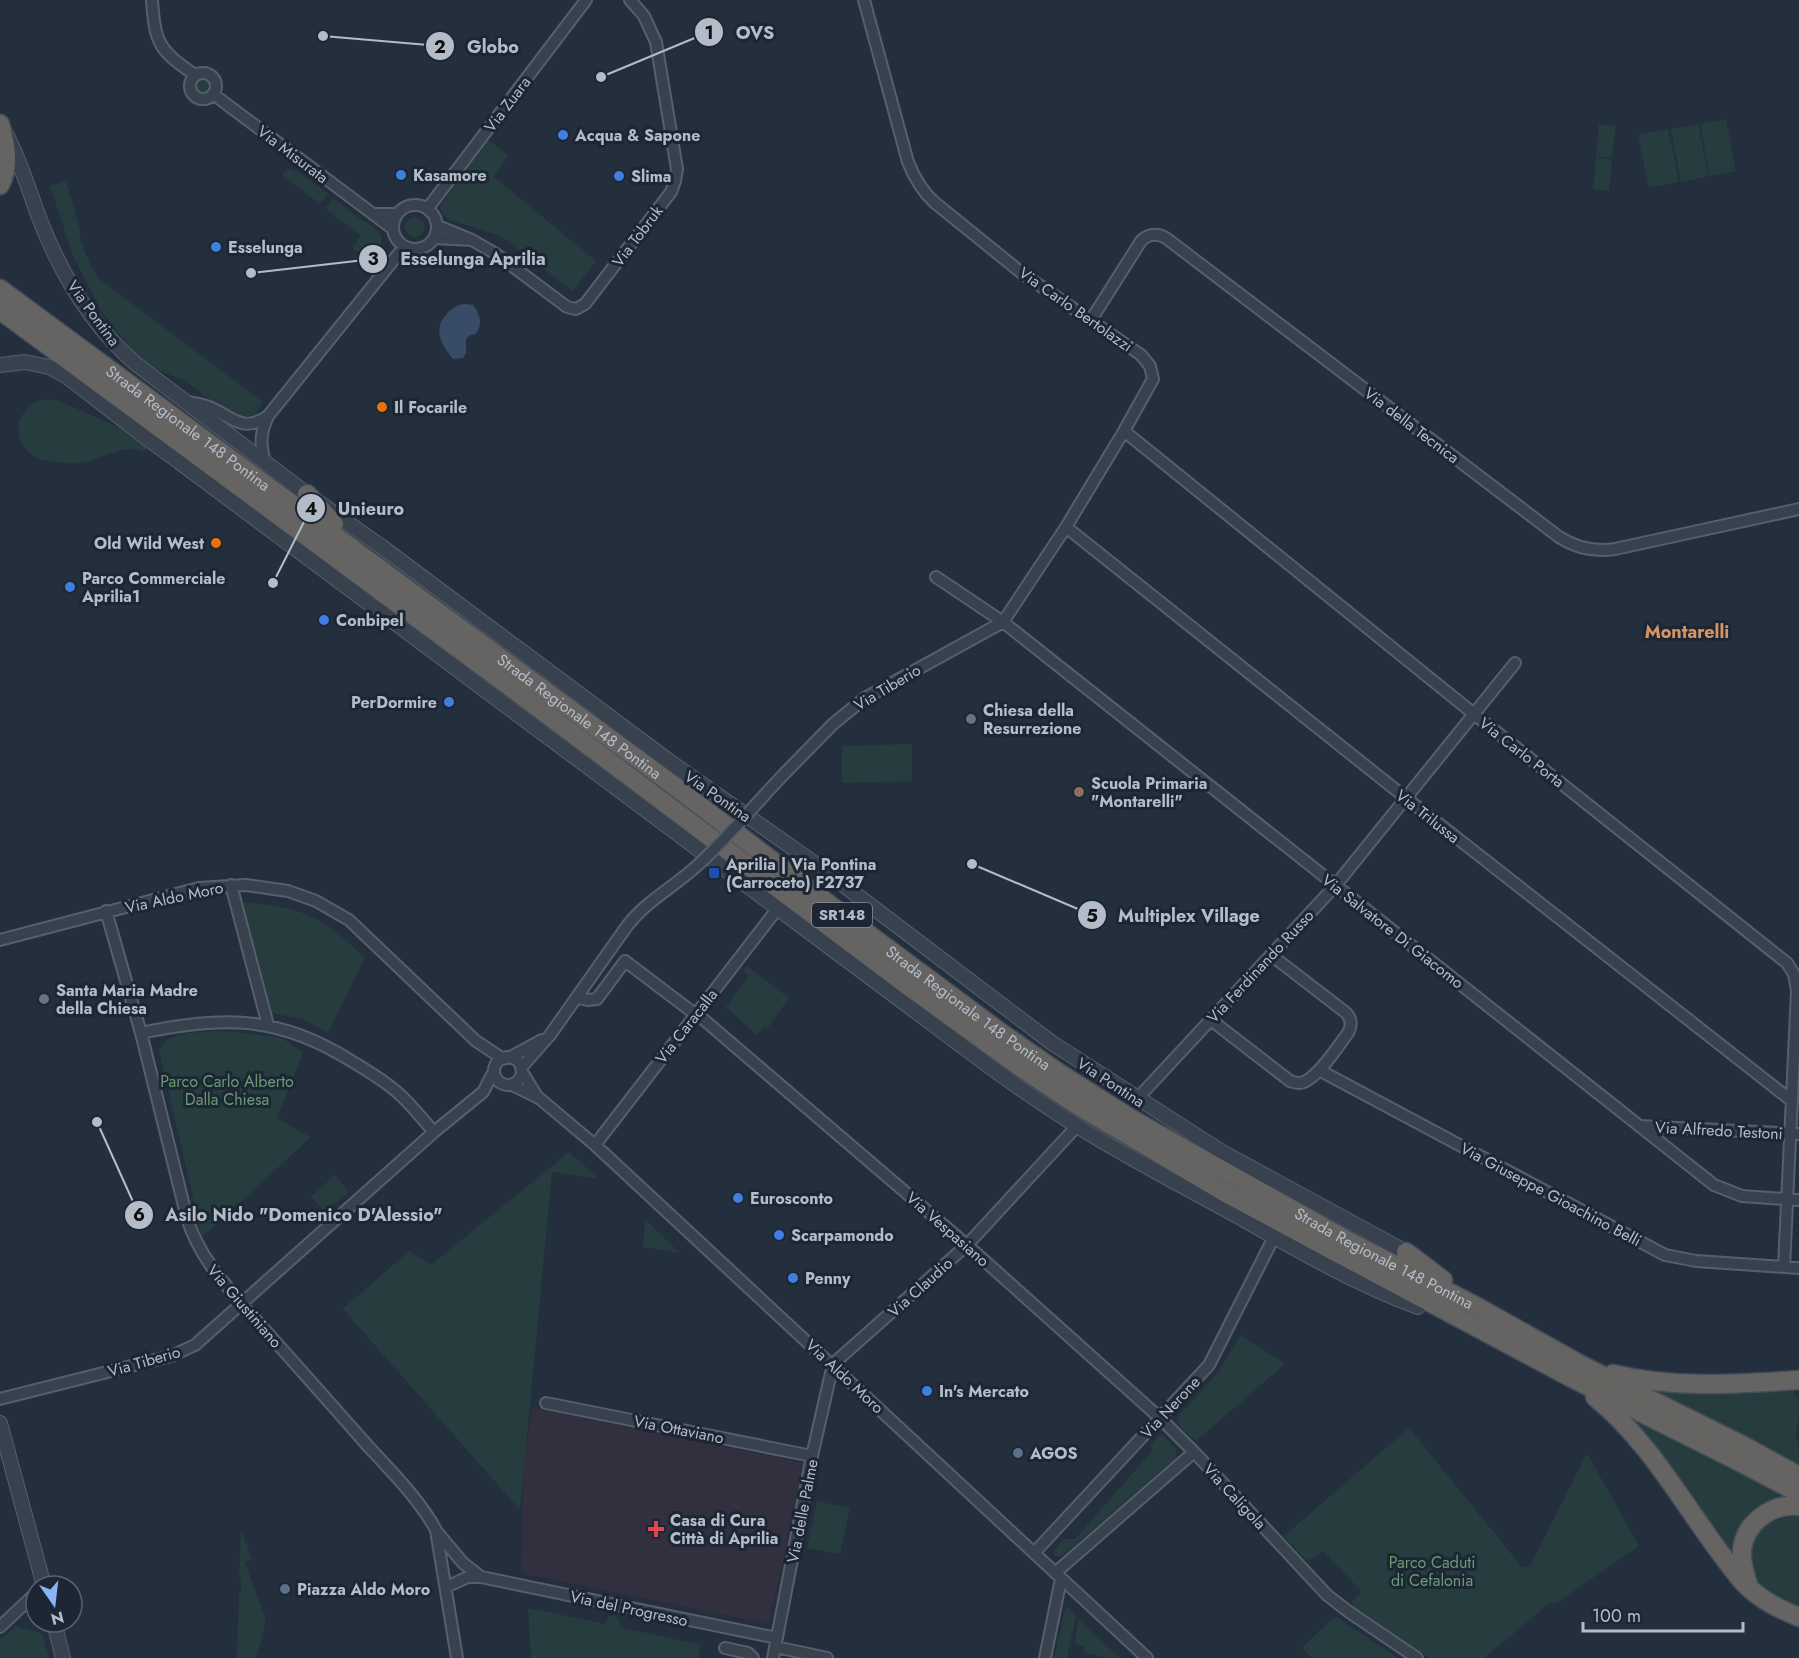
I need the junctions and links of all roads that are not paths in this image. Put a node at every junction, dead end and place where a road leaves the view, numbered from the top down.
1 (152, 0) edge
2 (586, 0) edge
3 (630, 0) edge
4 (864, 0) edge
5 (195, 75) junction
6 (213, 94) junction
7 (0, 123) edge
8 (0, 185) edge
9 (428, 208) junction
10 (373, 214) junction
11 (397, 214) junction
12 (438, 226) junction
13 (393, 229) junction
14 (435, 238) junction
15 (472, 240) junction
16 (404, 247) junction
17 (0, 289) edge
18 (0, 310) edge
19 (1091, 320) junction
20 (0, 365) edge
21 (187, 402) junction
22 (268, 416) junction
23 (1124, 431) junction
24 (178, 461) junction
25 (266, 462) junction
26 (197, 469) joint
27 (242, 488) junction
28 (307, 494) junction
29 (1799, 509) edge
30 (1066, 527) junction
31 (360, 553) junction
32 (936, 577) dead end
33 (1003, 622) junction
34 (1515, 663) dead end
35 (1474, 714) junction
36 (1406, 798) junction
37 (231, 885) junction
38 (1335, 886) junction
39 (778, 908) junction
40 (106, 911) junction
41 (0, 940) edge
42 (1271, 955) junction
43 (578, 998) junction
44 (695, 1013) junction
45 (1210, 1020) junction
46 (268, 1025) junction
47 (141, 1033) junction
48 (550, 1035) junction
49 (476, 1041) junction
50 (506, 1058) junction
51 (495, 1069) junction
52 (522, 1070) junction
53 (1318, 1070) junction
54 (508, 1085) junction
55 (483, 1092) junction
56 (539, 1098) junction
57 (1137, 1099) junction
58 (1792, 1101) junction
59 (1077, 1126) junction
60 (1639, 1126) junction
61 (434, 1132) junction
62 (1795, 1133) edge
63 (594, 1145) junction
64 (1787, 1199) junction
65 (1799, 1200) edge
66 (1274, 1237) junction
67 (967, 1245) junction
68 (1406, 1252) joint
69 (1784, 1267) junction
70 (1799, 1268) edge
71 (242, 1304) junction
72 (1418, 1307) joint
73 (1470, 1313) junction
74 (833, 1364) junction
75 (1577, 1372) junction
76 (1797, 1383) edge
77 (0, 1399) edge
78 (546, 1403) dead end
79 (1160, 1418) junction
80 (0, 1423) edge
81 (1194, 1452) junction
82 (812, 1456) junction
83 (1799, 1476) edge
84 (1799, 1494) edge
85 (1799, 1506) edge
86 (436, 1530) junction
87 (1034, 1553) junction
88 (39, 1574) edge
89 (481, 1576) junction
90 (1058, 1576) junction
91 (446, 1587) junction
92 (1750, 1589) junction
93 (24, 1604) edge
94 (1799, 1617) edge
95 (0, 1627) edge
96 (57, 1634) edge
97 (726, 1648) dead end
98 (775, 1648) edge
99 (63, 1658) edge
100 (457, 1658) edge
101 (753, 1658) edge
102 (827, 1658) edge
103 (1045, 1658) edge
104 (1148, 1658) edge
105 (1417, 1658) edge

1 - 5 street, Via Misurata
2 - 9 street, Via Zuara
3 - 15 street, Via Tobruk
4 - 19 street, Via Carlo Bertolazzi
5 - 6 street, Via Misurata
5 - 6 street, Via Misurata
6 - 10 street, Via Misurata
7 - 8 highway
7 - 21 street, Via Pontina
9 - 11 street
9 - 12 street
10 - 11 street
10 - 13 street, Via Misurata
11 - 13 street
12 - 14 street
12 - 15 street, Via Tobruk
13 - 16 street
14 - 15 street, Via Tobruk
14 - 16 street
16 - 22 street
17 - 31 highway, Strada Regionale 148 Pontina / SR148
18 - 27 highway, Strada Regionale 148 Pontina / SR148
19 - 23 street, Via Carlo Bertolazzi
19 - 29 street, Via della Tecnica
20 - 24 street
21 - 22 street
21 - 25 street, Via Pontina
22 - 25 street
23 - 30 street, Via Carlo Bertolazzi
23 - 35 street, Via Carlo Porta
24 - 26 street
24 - 39 street
25 - 28 street, Via Pontina
26 - 27 highway
27 - 73 highway, Strada Regionale 148 Pontina / SR148
28 - 31 highway
28 - 57 street, Via Pontina
30 - 33 street, Via Carlo Bertolazzi
30 - 36 street, Via Trilussa
31 - 73 highway, Strada Regionale 148 Pontina / SR148
32 - 33 street, Via Salvatore Di Giacomo
33 - 38 street, Via Salvatore Di Giacomo
33 - 43 street, Via Tiberio, bridge
34 - 35 street, Via Ferdinando Russo
35 - 36 street, Via Ferdinando Russo
35 - 58 street, Via Carlo Porta
36 - 38 street, Via Ferdinando Russo
36 - 58 street, Via Trilussa
37 - 40 street, Via Aldo Moro
37 - 46 street
37 - 49 street, Via Aldo Moro
38 - 42 street, Via Ferdinando Russo
38 - 60 street, Via Salvatore Di Giacomo
39 - 44 street, Via Caracalla
39 - 59 street
40 - 41 street, Via Aldo Moro
40 - 47 street, Via Giustiniano
42 - 45 street, Via Ferdinando Russo
42 - 53 street
43 - 44 street, Via Vespasiano
43 - 48 street
44 - 63 street, Via Caracalla
44 - 67 street, Via Vespasiano
45 - 53 street
45 - 57 street, Via Ferdinando Russo
46 - 47 street
46 - 61 street
47 - 71 street, Via Giustiniano
48 - 50 street
48 - 52 street
49 - 50 street, Via Aldo Moro
49 - 51 street, Via Aldo Moro
50 - 51 street
50 - 52 street, Via Aldo Moro
51 - 54 street, Via Aldo Moro
51 - 55 street, Via Tiberio
52 - 54 street
52 - 56 street, Via Aldo Moro
53 - 69 street, Via Giuseppe Gioachino Belli
54 - 55 street, Via Tiberio
54 - 56 street, Via Aldo Moro
55 - 61 street, Via Tiberio
56 - 63 street, Via Aldo Moro
57 - 68 street, Via Pontina
58 - 62 street, Via Carlo Porta
59 - 66 street
59 - 67 street, Via Claudio
60 - 62 street, Via Alfredo Testoni
60 - 64 street, Via Salvatore Di Giacomo
61 - 71 street, Via Tiberio
62 - 64 street, Via Carlo Porta
63 - 74 street, Via Aldo Moro
64 - 65 street, Via Salvatore Di Giacomo
64 - 69 street, Via Carlo Porta
66 - 72 street
66 - 79 street, Via Nerone
67 - 74 street, Via Claudio
67 - 79 street, Via Vespasiano
68 - 73 highway
69 - 70 street, Via Giuseppe Gioachino Belli
71 - 77 street, Via Tiberio
71 - 86 street, Via Giustiniano
72 - 73 highway
73 - 75 highway, Strada Regionale 148 Pontina / SR148
74 - 82 street, Via delle Palme
74 - 87 street, Via Aldo Moro
75 - 76 highway
75 - 83 highway, Strada Regionale 148 Pontina / SR148
75 - 84 highway, Strada Regionale 148 Pontina / SR148
75 - 92 highway
78 - 82 street, Via Ottaviano
79 - 81 street, Via Vespasiano
79 - 87 street, Via Nerone
80 - 88 street
81 - 90 street, Via Caligola
81 - 105 street, Via Caligola
82 - 98 street, Via delle Palme
85 - 92 highway
86 - 89 street, Via del Progresso
86 - 91 street, Via Giustiniano
87 - 90 street, Via Aldo Moro
89 - 91 street, Via del Progresso
89 - 98 street, Via del Progresso
90 - 103 street
90 - 104 street, Via Aldo Moro
91 - 100 street, Via Giustiniano
92 - 94 highway
93 - 95 street
96 - 99 street
97 - 101 street
98 - 102 street, Via del Progresso

